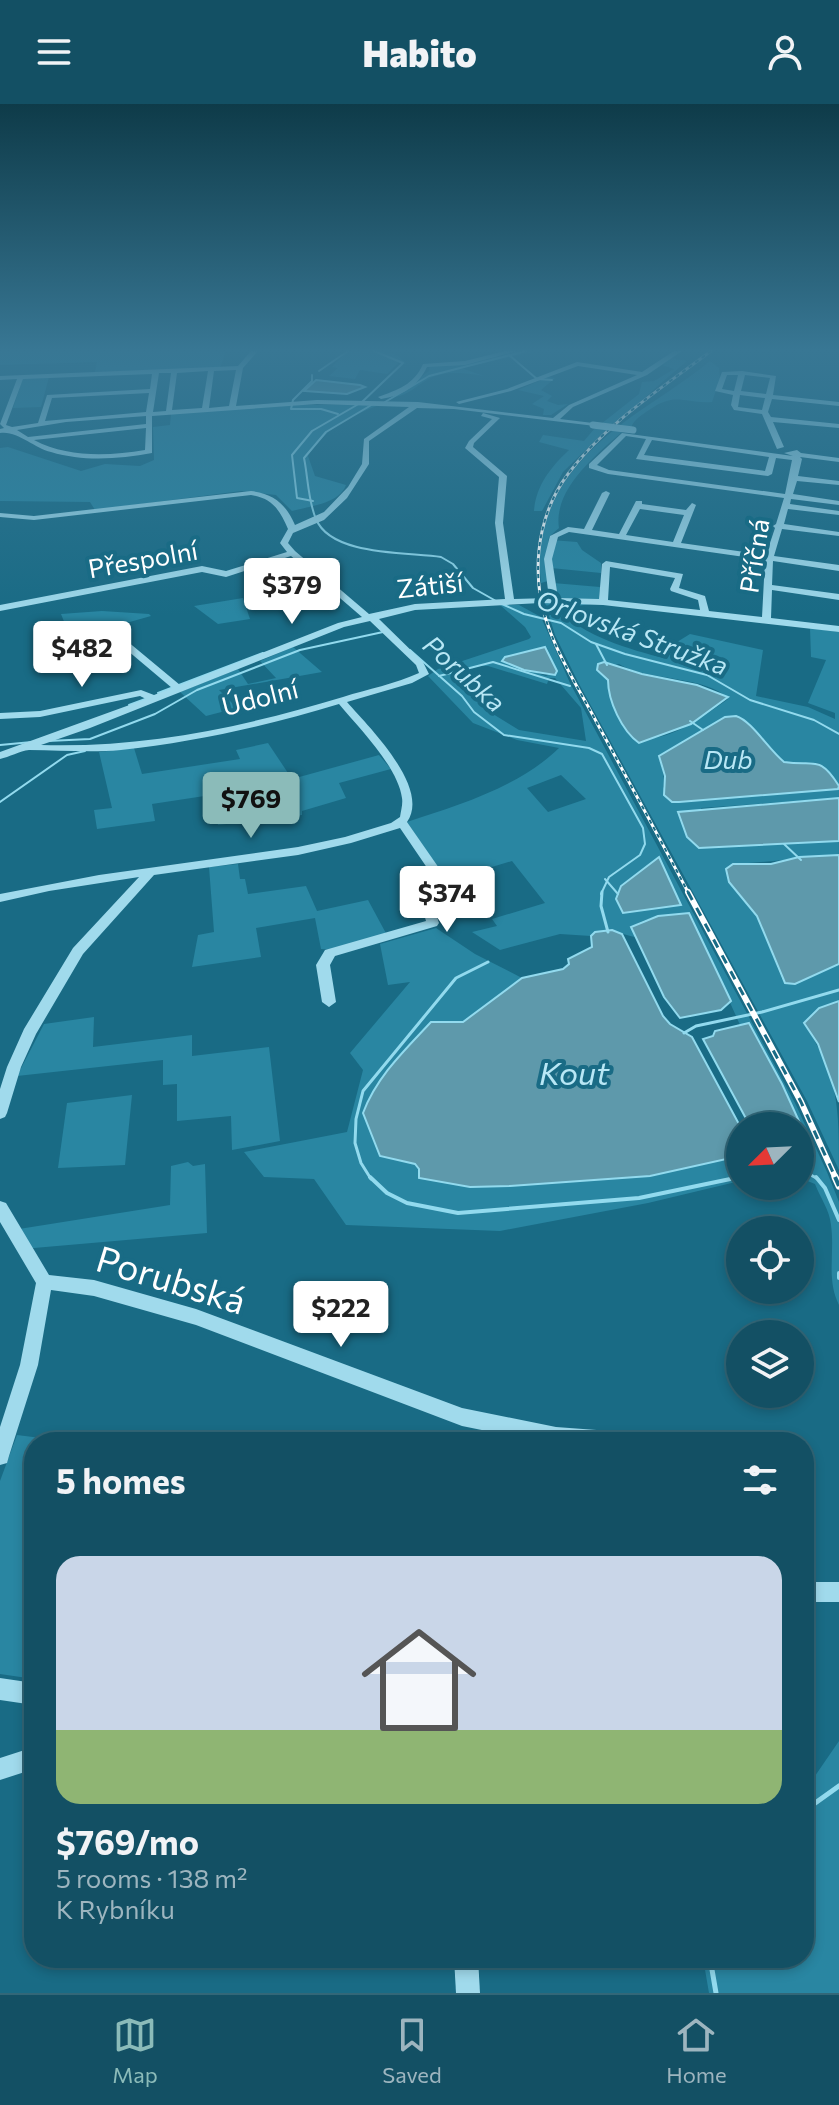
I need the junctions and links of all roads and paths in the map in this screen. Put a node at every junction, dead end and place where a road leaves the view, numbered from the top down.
1 (27, 439) edge
2 (78, 439) edge
3 (148, 439) edge
4 (367, 439) edge
5 (474, 439) edge
6 (618, 439) edge
7 (649, 439) edge
8 (659, 439) edge
9 (696, 439) edge
10 (718, 439) edge
11 (777, 439) edge
12 (681, 442) junction
13 (37, 444) junction
14 (712, 447) junction
15 (780, 447) junction
16 (798, 454) junction
17 (773, 455) junction
18 (839, 457) edge
19 (672, 461) junction
20 (706, 461) junction
21 (794, 478) junction
22 (839, 483) edge
23 (606, 493) dead end
24 (786, 501) junction
25 (839, 503) edge
26 (839, 513) edge
27 (0, 515) edge
28 (777, 526) junction
29 (292, 528) junction
30 (587, 531) junction
31 (839, 534) edge
32 (621, 537) junction
33 (676, 545) junction
34 (292, 553) junction
35 (769, 559) junction
36 (839, 568) edge
37 (768, 587) junction
38 (839, 597) edge
39 (554, 600) junction
40 (510, 601) junction
41 (603, 602) junction
42 (0, 608) edge
43 (705, 612) junction
44 (369, 617) junction
45 (766, 620) junction
46 (839, 629) edge
47 (118, 638) dead end
48 (179, 689) junction
49 (154, 699) junction
50 (341, 701) junction
51 (0, 716) edge
52 (24, 748) junction
53 (0, 756) edge
54 (401, 821) junction
55 (150, 872) junction
56 (0, 898) edge
57 (329, 1002) dead end
58 (0, 1113) edge
59 (0, 1208) edge
60 (44, 1282) junction
61 (536, 1432) edge
62 (0, 1456) edge
63 (814, 1592) edge
64 (839, 1592) edge
65 (0, 1689) edge
66 (24, 1693) edge
67 (24, 1761) edge
68 (0, 1769) edge
69 (467, 1968) edge
70 (468, 1993) edge

1 - 13 street
2 - 13 street
3 - 13 street
4 - 29 street
5 - 40 street
6 - 24 street
7 - 19 street
8 - 12 street
9 - 16 street, bridge
10 - 15 street
11 - 15 street
12 - 14 street
12 - 19 street
14 - 17 street
14 - 20 street
15 - 16 street
16 - 17 street
16 - 18 street
16 - 21 street, Příčná
17 - 20 street
19 - 20 street
21 - 22 street
21 - 24 street, Příčná
23 - 30 street
24 - 25 street
24 - 26 street
24 - 28 street, Příčná
27 - 29 street
28 - 31 street
28 - 35 street, Příčná
29 - 34 street
30 - 32 street
30 - 39 street
32 - 33 street
32 - 33 street
33 - 35 street
34 - 42 street, Přespolní
34 - 44 street
35 - 36 street
35 - 37 street, Příčná
37 - 38 street
37 - 45 street, Příčná
39 - 40 street, Zátiší
39 - 41 street, Zátiší
40 - 44 street, Zátiší
41 - 43 street, Zátiší
41 - 43 street
43 - 45 street, Zátiší
44 - 48 street, Zátiší
44 - 50 street, Údolní
45 - 46 street, Zátiší
47 - 48 street
48 - 49 street, Zátiší
49 - 51 street
49 - 52 street, Zátiší
50 - 52 street, Údolní
50 - 54 street
52 - 53 street, Zátiší
54 - 55 street
54 - 57 street
55 - 56 street
55 - 58 street
59 - 60 street
60 - 61 street, Porubská
60 - 62 street
63 - 64 street
65 - 66 street
67 - 68 street
69 - 70 street

